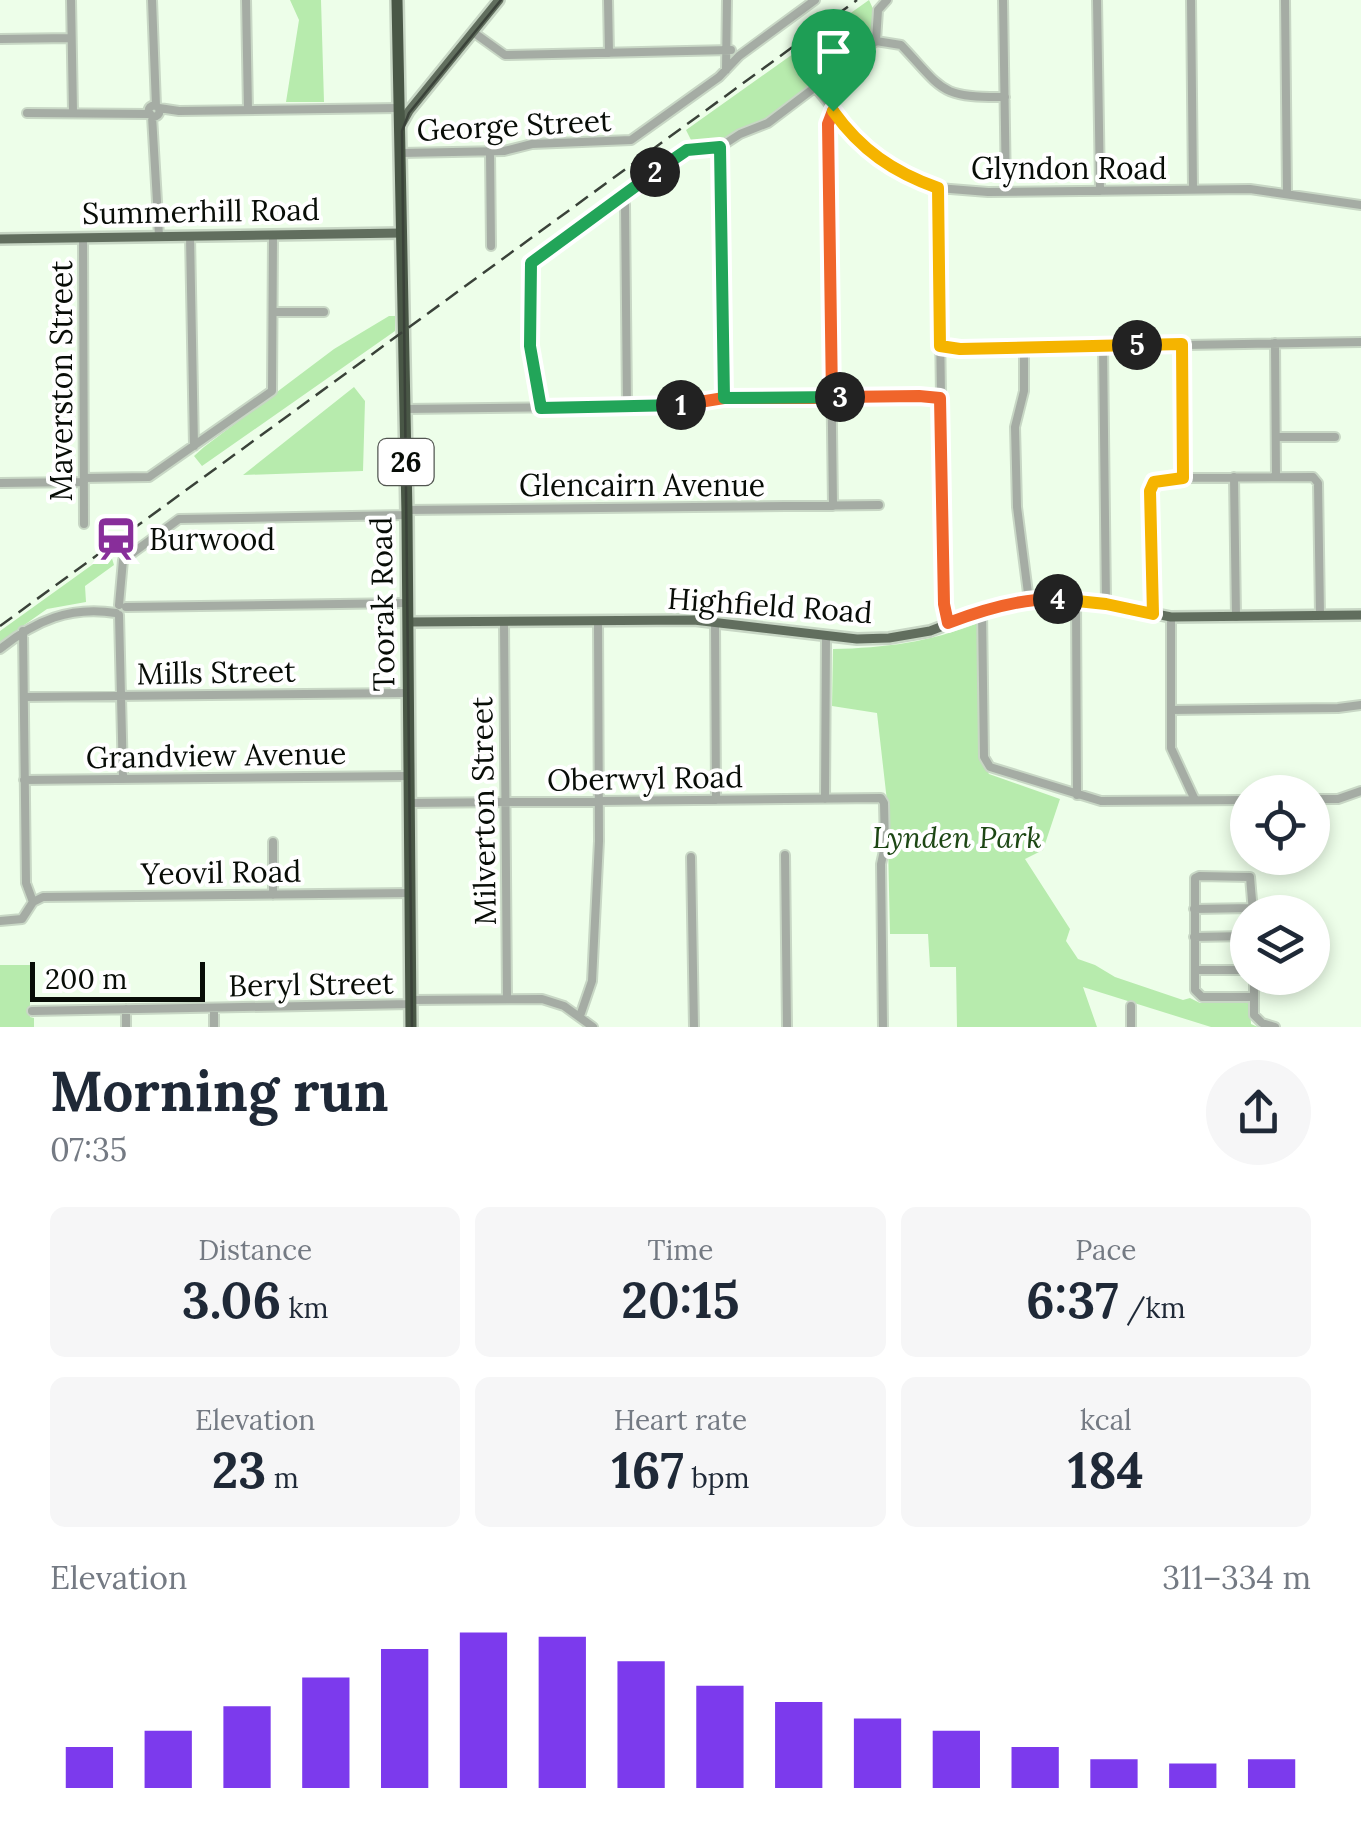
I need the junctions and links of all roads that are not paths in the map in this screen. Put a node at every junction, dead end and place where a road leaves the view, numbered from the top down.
1 (71, 0) edge
2 (152, 0) edge
3 (246, 0) edge
4 (397, 0) edge
5 (499, 0) edge
6 (608, 0) edge
7 (727, 0) edge
8 (815, 0) edge
9 (887, 0) edge
10 (1003, 0) edge
11 (1097, 0) edge
12 (1191, 0) edge
13 (1284, 0) edge
14 (473, 32) junction
15 (72, 38) junction
16 (0, 39) edge
17 (876, 41) junction
18 (732, 52) junction
19 (609, 53) junction
20 (816, 88) junction
21 (399, 93) junction
22 (1005, 97) junction
23 (417, 101) junction
24 (399, 108) junction
25 (248, 110) junction
26 (154, 111) junction
27 (833, 111) junction
28 (73, 112) junction
29 (27, 113) dead end
30 (400, 132) junction
31 (720, 147) junction
32 (490, 152) junction
33 (400, 153) junction
34 (938, 188) junction
35 (1194, 190) junction
36 (1100, 191) junction
37 (1006, 192) junction
38 (1287, 193) junction
39 (622, 196) junction
40 (1361, 205) edge
41 (402, 233) junction
42 (273, 235) junction
43 (157, 236) junction
44 (190, 236) junction
45 (0, 238) edge
46 (83, 238) junction
47 (491, 246) dead end
48 (274, 312) junction
49 (324, 312) dead end
50 (1361, 342) edge
51 (1275, 343) junction
52 (1182, 344) junction
53 (1104, 346) junction
54 (1024, 348) junction
55 (940, 350) junction
56 (940, 396) junction
57 (724, 398) junction
58 (832, 398) junction
59 (627, 406) junction
60 (541, 408) junction
61 (405, 409) junction
62 (1334, 436) dead end
63 (1276, 437) junction
64 (194, 446) junction
65 (1276, 476) junction
66 (1183, 478) junction
67 (1234, 478) junction
68 (84, 480) junction
69 (0, 483) edge
70 (833, 506) junction
71 (879, 506) dead end
72 (406, 512) junction
73 (84, 524) dead end
74 (1029, 600) junction
75 (1076, 600) junction
76 (408, 603) junction
77 (1106, 604) junction
78 (122, 610) junction
79 (982, 611) junction
80 (1153, 614) junction
81 (1361, 615) edge
82 (1236, 616) junction
83 (1320, 616) junction
84 (1171, 617) junction
85 (408, 622) junction
86 (504, 622) junction
87 (598, 622) junction
88 (715, 622) junction
89 (948, 623) junction
90 (23, 631) junction
91 (826, 638) junction
92 (0, 649) edge
93 (408, 692) junction
94 (122, 696) junction
95 (24, 698) junction
96 (1361, 705) edge
97 (1171, 710) junction
98 (409, 776) junction
99 (123, 778) junction
100 (24, 780) junction
101 (1361, 792) edge
102 (1077, 795) junction
103 (825, 798) junction
104 (1330, 799) edge
105 (716, 800) junction
106 (1195, 800) junction
107 (1230, 800) edge
108 (505, 802) junction
109 (600, 802) junction
110 (409, 804) junction
111 (272, 842) dead end
112 (784, 855) dead end
113 (691, 856) dead end
114 (410, 893) junction
115 (273, 894) junction
116 (1252, 895) edge
117 (34, 902) junction
118 (1194, 909) junction
119 (1230, 910) edge
120 (0, 921) edge
121 (1230, 936) edge
122 (1194, 937) junction
123 (1195, 970) junction
124 (1230, 970) edge
125 (1254, 997) joint
126 (506, 999) junction
127 (411, 1002) junction
128 (1131, 1006) dead end
129 (214, 1008) junction
130 (126, 1009) junction
131 (32, 1010) dead end
132 (580, 1016) junction
133 (126, 1027) edge
134 (214, 1027) edge
135 (411, 1027) edge
136 (593, 1027) edge
137 (694, 1027) edge
138 (787, 1027) edge
139 (883, 1027) edge
140 (1131, 1027) edge
141 (1275, 1027) edge

1 - 15 street
2 - 26 street
3 - 25 street
4 - 21 highway, Toorak Road / 26
5 - 14 main road
6 - 19 street
7 - 18 street
8 - 18 street
9 - 17 street
10 - 22 street
11 - 36 street
12 - 35 street
13 - 38 street
14 - 19 street
14 - 23 main road
15 - 16 street
15 - 28 street
17 - 20 street
17 - 22 street
18 - 19 street
18 - 32 street, George Street
20 - 27 street, Glyndon Road
20 - 31 street
21 - 23 main road
21 - 24 highway, Toorak Road / 26
22 - 37 street
23 - 30 main road
24 - 25 street
24 - 30 highway, Toorak Road / 26
25 - 26 street
26 - 28 street
26 - 43 street
27 - 34 street, Glyndon Road
27 - 58 street
28 - 29 street
30 - 33 highway, Toorak Road / 26
31 - 39 street
31 - 57 street
32 - 33 street, George Street
32 - 47 street
33 - 41 highway, Toorak Road / 26
34 - 37 street, Glyndon Road
34 - 55 street
35 - 36 street, Glyndon Road
35 - 38 street, Glyndon Road
36 - 37 street, Glyndon Road
38 - 40 street, Glyndon Road
39 - 59 street
39 - 60 street
41 - 42 main road, Summerhill Road
41 - 61 highway, Toorak Road / 26
42 - 44 main road, Summerhill Road
42 - 48 street
43 - 44 main road, Summerhill Road
43 - 46 main road, Summerhill Road
44 - 64 street
45 - 46 main road, Summerhill Road
46 - 68 street, Maverston Street
48 - 49 street
48 - 64 street
50 - 51 street
51 - 52 street
51 - 63 street
52 - 53 street
52 - 66 street
53 - 54 street
53 - 77 street
54 - 55 street
54 - 74 street
55 - 56 street
56 - 58 street
56 - 89 street
57 - 58 street
57 - 59 street
58 - 70 street
59 - 60 street
60 - 61 street
61 - 72 highway, Toorak Road / 26
62 - 63 street
63 - 65 street
64 - 68 street
65 - 67 street
65 - 83 street
66 - 67 street
66 - 80 street
67 - 82 street
68 - 69 street
68 - 73 street, Maverston Street
70 - 71 street, Glencairn Avenue
70 - 72 street, Glencairn Avenue
72 - 76 highway, Toorak Road / 26
72 - 78 street, Glencairn Avenue
74 - 75 main road, Highfield Road
74 - 79 main road, Highfield Road
75 - 77 main road, Highfield Road
75 - 102 street
76 - 78 street
76 - 85 highway, Toorak Road / 26
77 - 80 main road, Highfield Road
78 - 90 street
78 - 94 street
79 - 89 main road, Highfield Road
79 - 102 street
80 - 84 main road, Highfield Road
81 - 83 main road, Highfield Road
82 - 83 main road, Highfield Road
82 - 84 main road, Highfield Road
84 - 97 street
85 - 86 main road, Highfield Road
85 - 93 highway, Toorak Road / 26
86 - 87 main road, Highfield Road
86 - 108 street, Milverton Street
87 - 88 main road, Highfield Road
87 - 109 street
88 - 91 main road, Highfield Road
88 - 105 street
89 - 91 main road, Highfield Road
90 - 92 street
90 - 95 street
91 - 103 street
93 - 94 street, Mills Street
93 - 98 highway, Toorak Road / 26
94 - 95 street, Mills Street
94 - 99 street
95 - 100 street
96 - 97 street
97 - 106 street
98 - 99 street, Grandview Avenue
98 - 110 highway, Toorak Road / 26
99 - 100 street, Grandview Avenue
100 - 117 street
101 - 104 street
102 - 106 street
103 - 105 street, Oberwyl Road
103 - 139 street, Oberwyl Road
105 - 109 street, Oberwyl Road
106 - 107 street
108 - 109 street, Oberwyl Road
108 - 110 street, Oberwyl Road
108 - 126 street, Milverton Street
109 - 132 street
110 - 114 highway, Toorak Road / 26
111 - 115 street
112 - 138 street
113 - 137 street
114 - 115 street, Yeovil Road
114 - 127 highway, Toorak Road / 26
115 - 117 street, Yeovil Road
116 - 118 street
117 - 120 street
118 - 119 street
118 - 122 street
121 - 122 street
122 - 123 street
123 - 124 street
123 - 125 street
125 - 141 street
126 - 127 street, Beryl Street
126 - 132 street, Beryl Street
127 - 129 street, Beryl Street
127 - 135 highway, Toorak Road / 26
128 - 140 street
129 - 130 street, Beryl Street
129 - 134 street
130 - 131 street, Beryl Street
130 - 133 street
132 - 136 street

